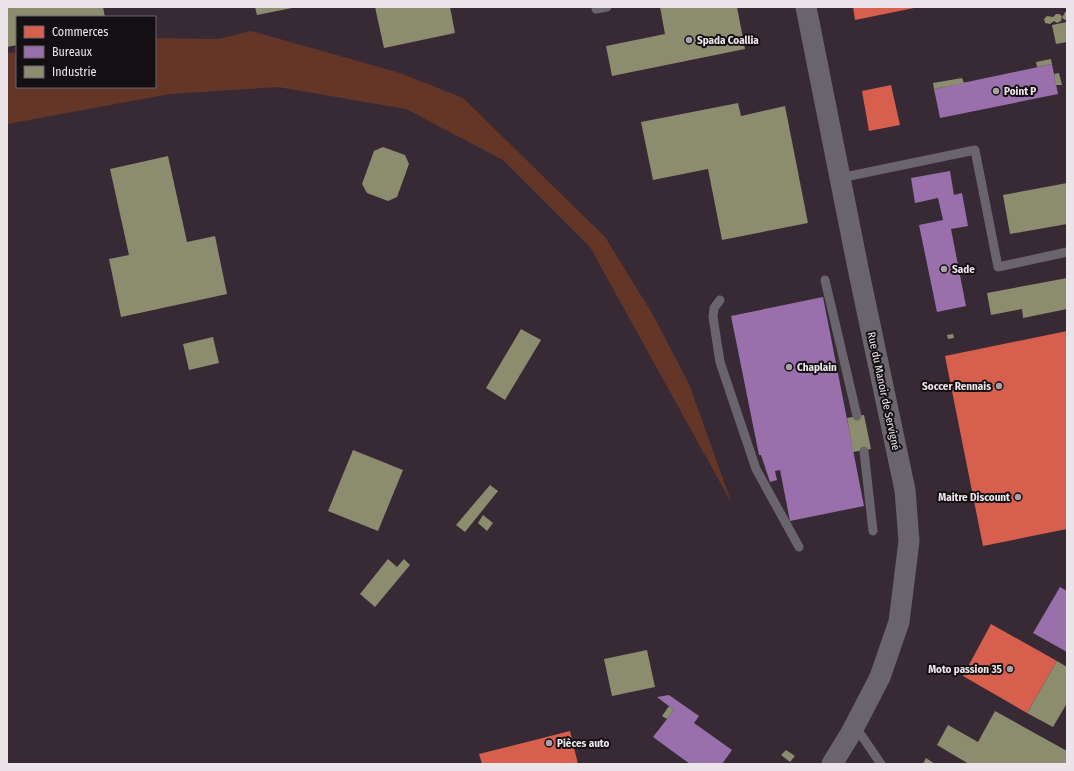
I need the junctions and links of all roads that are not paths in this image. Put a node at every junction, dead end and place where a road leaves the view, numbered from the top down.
1 (607, 7) edge
2 (806, 7) edge
3 (596, 9) dead end
4 (840, 178) junction
5 (1067, 252) edge
6 (825, 280) dead end
7 (720, 300) dead end
8 (857, 416) dead end
9 (864, 451) dead end
10 (873, 532) dead end
11 (799, 547) dead end
12 (855, 726) junction
13 (832, 764) edge
14 (881, 764) edge

1 - 3 lane
2 - 4 street, Rue du Manoir de Servigné
4 - 5 lane
4 - 12 street, Rue du Manoir de Servigné
6 - 8 lane
7 - 11 lane
9 - 10 lane
12 - 13 street, Rue du Manoir de Servigné
12 - 14 lane

